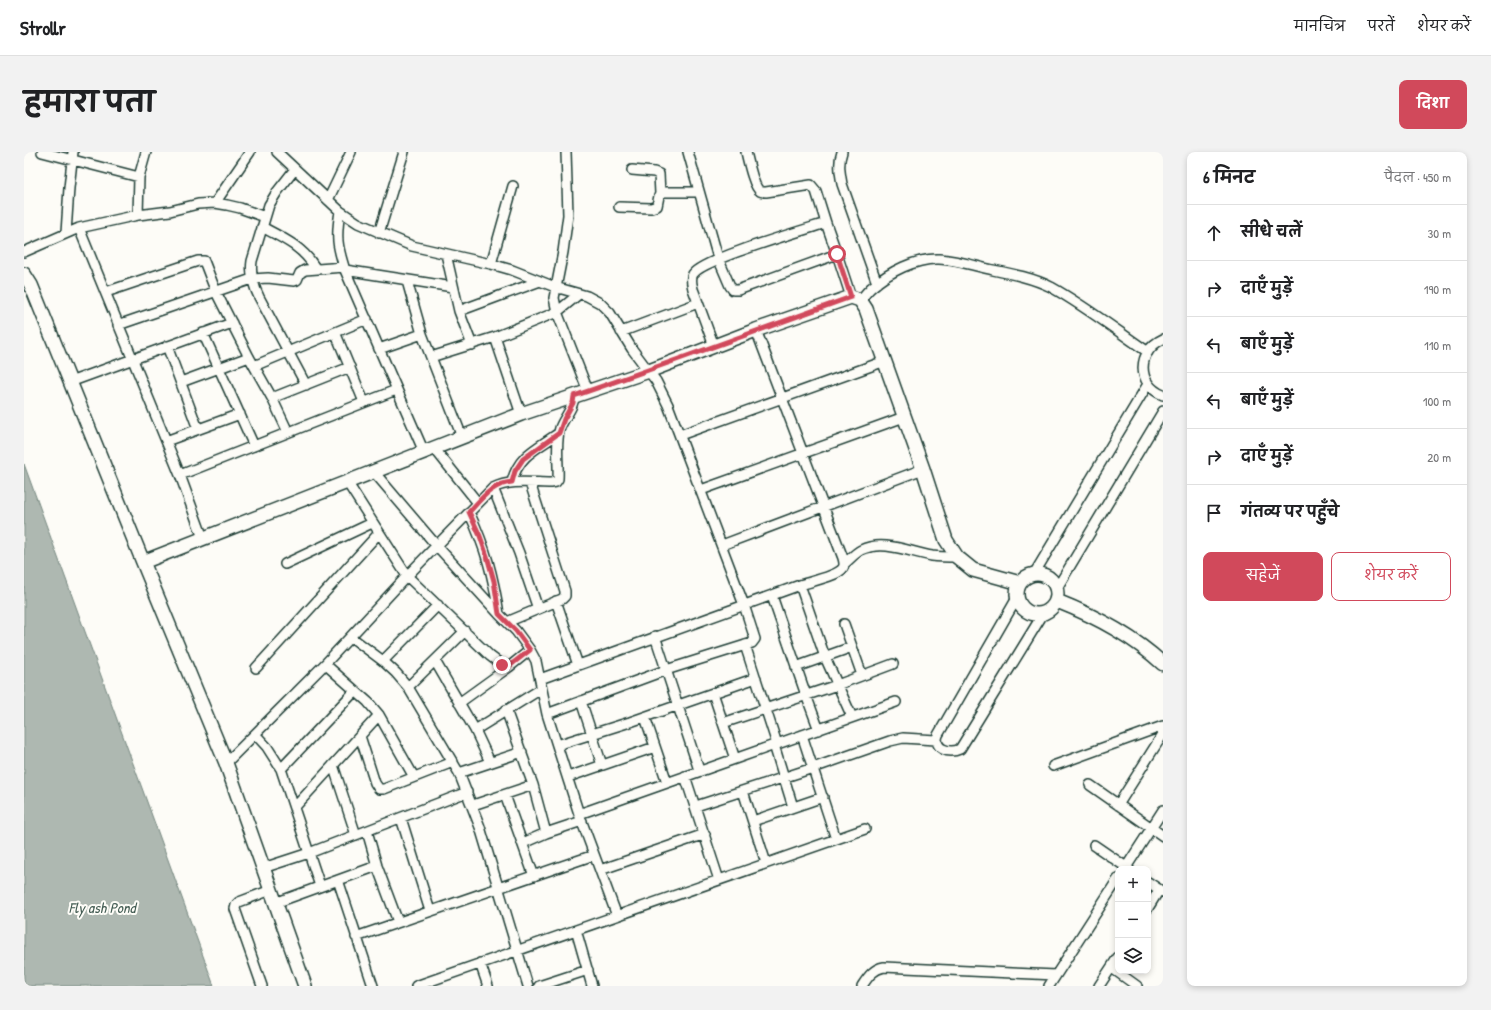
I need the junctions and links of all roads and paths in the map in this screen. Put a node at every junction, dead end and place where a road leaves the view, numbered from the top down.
1 (42, 152) edge
2 (146, 152) edge
3 (250, 152) edge
4 (277, 152) edge
5 (351, 152) edge
6 (404, 152) edge
7 (566, 152) edge
8 (688, 152) edge
9 (746, 152) edge
10 (842, 152) edge
11 (72, 155) edge
12 (295, 169) junction
13 (632, 170) dead end
14 (139, 177) junction
15 (513, 186) dead end
16 (699, 192) junction
17 (660, 194) junction
18 (328, 200) junction
19 (215, 203) junction
20 (618, 207) dead end
21 (340, 211) junction
22 (138, 215) junction
23 (265, 217) junction
24 (826, 223) junction
25 (262, 227) junction
26 (79, 228) junction
27 (66, 233) junction
28 (379, 233) junction
29 (24, 252) edge
30 (446, 254) junction
31 (837, 254) junction
32 (718, 258) junction
33 (491, 264) junction
34 (316, 269) junction
35 (344, 269) junction
36 (24, 274) edge
37 (252, 279) junction
38 (407, 281) junction
39 (540, 281) junction
40 (877, 283) junction
41 (453, 287) junction
42 (555, 287) junction
43 (106, 292) junction
44 (216, 292) junction
45 (579, 294) junction
46 (856, 299) junction
47 (698, 303) junction
48 (459, 311) junction
49 (557, 312) junction
50 (367, 319) junction
51 (232, 323) junction
52 (118, 325) junction
53 (756, 330) junction
54 (335, 332) junction
55 (621, 332) junction
56 (204, 334) junction
57 (422, 334) junction
58 (495, 337) junction
59 (1163, 339) edge
60 (472, 345) junction
61 (167, 346) junction
62 (714, 346) junction
63 (379, 349) junction
64 (288, 352) junction
65 (1148, 352) junction
66 (249, 357) junction
67 (431, 357) junction
68 (133, 358) junction
69 (885, 361) junction
70 (254, 366) junction
71 (350, 367) junction
72 (220, 368) junction
73 (649, 371) junction
74 (70, 382) junction
75 (181, 382) junction
76 (1148, 384) junction
77 (306, 385) junction
78 (396, 390) junction
79 (588, 391) junction
80 (1163, 395) edge
81 (574, 396) junction
82 (272, 398) junction
83 (783, 399) junction
84 (364, 402) junction
85 (1163, 411) edge
86 (240, 414) junction
87 (521, 414) junction
88 (904, 417) junction
89 (198, 429) junction
90 (288, 432) junction
91 (559, 433) junction
92 (680, 435) junction
93 (462, 437) junction
94 (166, 441) junction
95 (254, 446) junction
96 (429, 450) junction
97 (803, 454) junction
98 (923, 469) junction
99 (374, 472) junction
100 (180, 475) junction
101 (347, 482) junction
102 (512, 482) junction
103 (530, 483) junction
104 (494, 488) junction
105 (701, 490) junction
106 (478, 503) junction
107 (823, 507) junction
108 (469, 512) junction
109 (372, 523) junction
110 (379, 533) junction
111 (203, 538) junction
112 (436, 545) junction
113 (722, 545) junction
114 (957, 557) junction
115 (143, 562) junction
116 (285, 564) dead end
117 (844, 564) junction
118 (1034, 574) junction
119 (407, 576) junction
120 (1020, 583) junction
121 (800, 585) junction
122 (1057, 594) junction
123 (772, 596) junction
124 (1017, 598) junction
125 (556, 601) junction
126 (438, 605) junction
127 (744, 605) junction
128 (538, 609) junction
129 (499, 614) junction
130 (1043, 614) junction
131 (507, 622) junction
132 (844, 624) dead end
133 (465, 631) junction
134 (655, 636) junction
135 (351, 637) junction
136 (745, 645) junction
137 (852, 647) junction
138 (530, 650) junction
139 (825, 657) junction
140 (383, 661) junction
141 (435, 661) junction
142 (325, 664) junction
143 (578, 664) junction
144 (893, 664) dead end
145 (1163, 664) edge
146 (508, 667) junction
147 (796, 667) junction
148 (256, 668) dead end
149 (666, 670) junction
150 (862, 675) junction
151 (756, 678) junction
152 (540, 679) junction
153 (837, 685) junction
154 (408, 687) junction
155 (541, 689) junction
156 (355, 691) junction
157 (713, 693) junction
158 (806, 696) junction
159 (581, 701) junction
160 (896, 702) dead end
161 (459, 703) junction
162 (678, 705) junction
163 (766, 709) junction
164 (506, 710) junction
165 (547, 714) junction
166 (379, 715) junction
167 (645, 717) junction
168 (852, 718) junction
169 (723, 723) junction
170 (1163, 726) edge
171 (475, 730) junction
172 (819, 730) junction
173 (255, 734) junction
174 (592, 734) junction
175 (1163, 734) edge
176 (802, 735) junction
177 (360, 736) junction
178 (936, 740) junction
179 (557, 744) junction
180 (776, 744) junction
181 (655, 747) junction
182 (522, 752) junction
183 (735, 758) junction
184 (453, 762) junction
185 (490, 762) junction
186 (226, 763) junction
187 (333, 765) junction
188 (602, 765) junction
189 (1053, 766) dead end
190 (813, 768) junction
191 (281, 769) junction
192 (699, 770) junction
193 (459, 773) junction
194 (685, 776) junction
195 (414, 777) junction
196 (568, 777) junction
197 (784, 777) junction
198 (667, 782) junction
199 (533, 785) junction
200 (1090, 785) dead end
201 (743, 790) junction
202 (467, 792) junction
203 (505, 794) junction
204 (823, 797) junction
205 (473, 805) junction
206 (1118, 805) junction
207 (696, 806) junction
208 (793, 807) junction
209 (294, 808) junction
210 (1163, 810) edge
211 (581, 817) junction
212 (401, 818) junction
213 (753, 821) junction
214 (1151, 828) junction
215 (865, 829) dead end
216 (367, 831) junction
217 (546, 834) junction
218 (704, 834) junction
219 (356, 835) junction
220 (1163, 836) edge
221 (836, 839) junction
222 (523, 843) junction
223 (1094, 845) dead end
224 (309, 853) junction
225 (594, 855) junction
226 (766, 864) junction
227 (377, 866) junction
228 (1123, 866) edge
229 (1127, 866) edge
230 (263, 868) junction
231 (600, 870) junction
232 (534, 876) junction
233 (338, 880) junction
234 (719, 880) junction
235 (1151, 884) edge
236 (1115, 885) edge
237 (320, 886) junction
238 (498, 888) junction
239 (271, 890) junction
240 (1161, 891) edge
241 (275, 902) junction
242 (1151, 904) edge
243 (430, 910) junction
244 (617, 916) junction
245 (398, 922) junction
246 (576, 930) junction
247 (356, 937) junction
248 (516, 951) junction
249 (1115, 962) edge
250 (480, 963) junction
251 (1112, 968) junction
252 (588, 970) junction
253 (1056, 975) junction
254 (262, 986) edge
255 (305, 986) edge
256 (373, 986) edge
257 (416, 986) edge
258 (488, 986) edge
259 (528, 986) edge
260 (539, 986) edge
261 (592, 986) edge
262 (862, 986) edge
263 (1049, 986) edge
264 (1099, 986) edge
265 (1137, 986) edge

1 - 11 street
2 - 14 street
3 - 19 street
4 - 12 street
5 - 18 street
6 - 28 street
7 - 42 street
8 - 16 street
9 - 24 street
10 - 40 street
11 - 14 street
11 - 27 street
12 - 18 street
12 - 23 street
13 - 17 street
14 - 22 street
15 - 33 street
16 - 17 street
16 - 32 street
17 - 20 street
18 - 21 street
19 - 22 street
19 - 23 street
21 - 28 street
21 - 35 street
22 - 26 street
23 - 25 street
24 - 31 street
24 - 32 street
25 - 34 street
25 - 37 street
26 - 27 street
26 - 43 street
27 - 29 street
28 - 30 street
30 - 33 street
30 - 41 street
31 - 32 street
31 - 46 street
32 - 47 street
33 - 39 street
34 - 35 street
34 - 37 street
35 - 38 street
35 - 50 street
36 - 74 street
37 - 44 street
37 - 64 street
38 - 41 street
38 - 57 street
39 - 42 street
39 - 48 street
40 - 46 street
40 - 65 street
41 - 48 street
42 - 45 street
42 - 49 street
43 - 44 street
43 - 52 street
44 - 51 street
44 - 52 street
45 - 49 street
45 - 55 street
46 - 53 street
46 - 69 street
47 - 55 street
47 - 62 street
48 - 60 street
49 - 58 street
49 - 79 street
50 - 54 street
50 - 63 street
51 - 56 street
51 - 66 street
52 - 68 street
53 - 62 street
53 - 83 street
54 - 64 street
54 - 71 street
55 - 73 street
56 - 61 street
56 - 72 street
57 - 63 street
57 - 67 street
58 - 60 street
58 - 87 street
59 - 65 street
60 - 67 street
61 - 68 street
61 - 75 street
62 - 73 street
63 - 78 street
64 - 70 street
64 - 77 street
65 - 76 street
66 - 70 street
66 - 72 street
67 - 93 street
68 - 74 street
68 - 94 street
69 - 83 street
69 - 88 street
70 - 82 street
71 - 77 street
71 - 84 street
72 - 75 street
72 - 86 street
73 - 79 street
73 - 92 street
74 - 115 street
75 - 89 street
76 - 80 street
76 - 118 street
77 - 82 street
78 - 84 street
78 - 96 street
79 - 81 street
81 - 87 street
81 - 91 street
82 - 90 street
83 - 92 street
83 - 97 street
84 - 90 street
85 - 122 street
86 - 89 street
86 - 95 street
87 - 93 street
88 - 97 street
88 - 98 street
89 - 94 street
90 - 95 street
91 - 102 street
91 - 103 street
92 - 105 street
93 - 96 street
94 - 100 street
95 - 100 street
96 - 99 street
96 - 106 street
97 - 105 street
97 - 107 street
98 - 107 street
98 - 114 street
99 - 101 street
99 - 112 street
100 - 111 street
101 - 109 street
101 - 111 street
102 - 103 street
102 - 104 street
103 - 125 street
104 - 106 street
104 - 128 street
105 - 113 street
106 - 108 street
107 - 113 street
107 - 117 street
108 - 112 street
108 - 129 street
109 - 110 street
109 - 116 street
110 - 119 street
110 - 148 street
111 - 115 street
112 - 119 street
112 - 129 street
113 - 127 street
114 - 117 street
114 - 120 street
115 - 186 street
117 - 121 street
118 - 120 street
118 - 122 street
119 - 126 street
119 - 135 street
120 - 124 street
121 - 123 street
121 - 139 street
122 - 130 street
122 - 145 street
123 - 127 street
123 - 147 street
124 - 130 street
124 - 178 street
125 - 128 street
125 - 143 street
126 - 133 street
126 - 140 street
127 - 134 street
127 - 136 street
128 - 131 street
129 - 131 street
130 - 178 street
131 - 138 street
132 - 137 street
133 - 141 street
133 - 146 street
134 - 143 street
134 - 149 street
135 - 140 street
135 - 142 street
136 - 149 street
136 - 151 street
137 - 139 street
137 - 150 street
138 - 146 street
138 - 152 street
139 - 147 street
139 - 153 street
140 - 154 street
141 - 154 street
141 - 161 street
142 - 156 street
142 - 173 street
143 - 152 street
144 - 150 street
146 - 161 street
147 - 158 street
149 - 159 street
149 - 162 street
150 - 153 street
151 - 157 street
151 - 163 street
152 - 155 street
153 - 158 street
153 - 168 street
154 - 184 street
155 - 164 street
155 - 165 street
156 - 166 street
156 - 191 street
157 - 162 street
157 - 169 street
158 - 163 street
158 - 172 street
159 - 165 street
159 - 174 street
160 - 168 street
161 - 171 street
162 - 167 street
162 - 192 street
163 - 169 street
163 - 180 street
164 - 171 street
164 - 182 street
165 - 179 street
166 - 177 street
166 - 195 street
167 - 174 street
167 - 181 street
168 - 172 street
169 - 183 street
170 - 189 street
171 - 185 street
172 - 176 street
173 - 186 street
173 - 191 street
174 - 179 street
174 - 188 street
175 - 206 street
176 - 180 street
176 - 190 street
177 - 187 street
177 - 195 street
178 - 190 street
179 - 196 street
180 - 183 street
180 - 197 street
181 - 188 street
181 - 198 street
182 - 185 street
182 - 199 street
183 - 192 street
184 - 193 street
184 - 195 street
185 - 193 street
186 - 230 street
187 - 209 street
187 - 219 street
188 - 196 street
190 - 197 street
190 - 204 street
191 - 209 street
192 - 194 street
193 - 202 street
194 - 198 street
194 - 207 street
196 - 211 street
197 - 201 street
197 - 208 street
198 - 211 street
199 - 203 street
199 - 217 street
200 - 206 street
201 - 207 street
201 - 213 street
202 - 205 street
202 - 212 street
203 - 205 street
203 - 222 street
204 - 208 street
204 - 221 street
205 - 238 street
206 - 214 street
207 - 218 street
208 - 213 street
209 - 224 street
210 - 214 street
211 - 217 street
211 - 225 street
212 - 216 street
212 - 243 street
213 - 226 street
214 - 220 street
214 - 229 street
215 - 221 street
216 - 219 street
216 - 227 street
217 - 222 street
218 - 231 street
218 - 234 street
219 - 224 street
221 - 226 street
222 - 232 street
223 - 228 street
224 - 230 street
224 - 237 street
225 - 231 street
225 - 232 street
226 - 234 street
227 - 233 street
227 - 245 street
230 - 239 street
231 - 244 street
232 - 238 street
233 - 237 street
233 - 247 street
234 - 244 street
235 - 240 street
236 - 253 street
237 - 241 street
238 - 243 street
238 - 248 street
239 - 241 street
239 - 254 street
240 - 242 street
241 - 255 street
243 - 245 street
244 - 246 street
245 - 247 street
246 - 248 street
246 - 252 street
247 - 256 street
248 - 250 street
248 - 259 street
249 - 251 street
250 - 257 street
250 - 258 street
251 - 264 street
251 - 265 street
252 - 260 street
252 - 261 street
253 - 262 street
253 - 263 street

